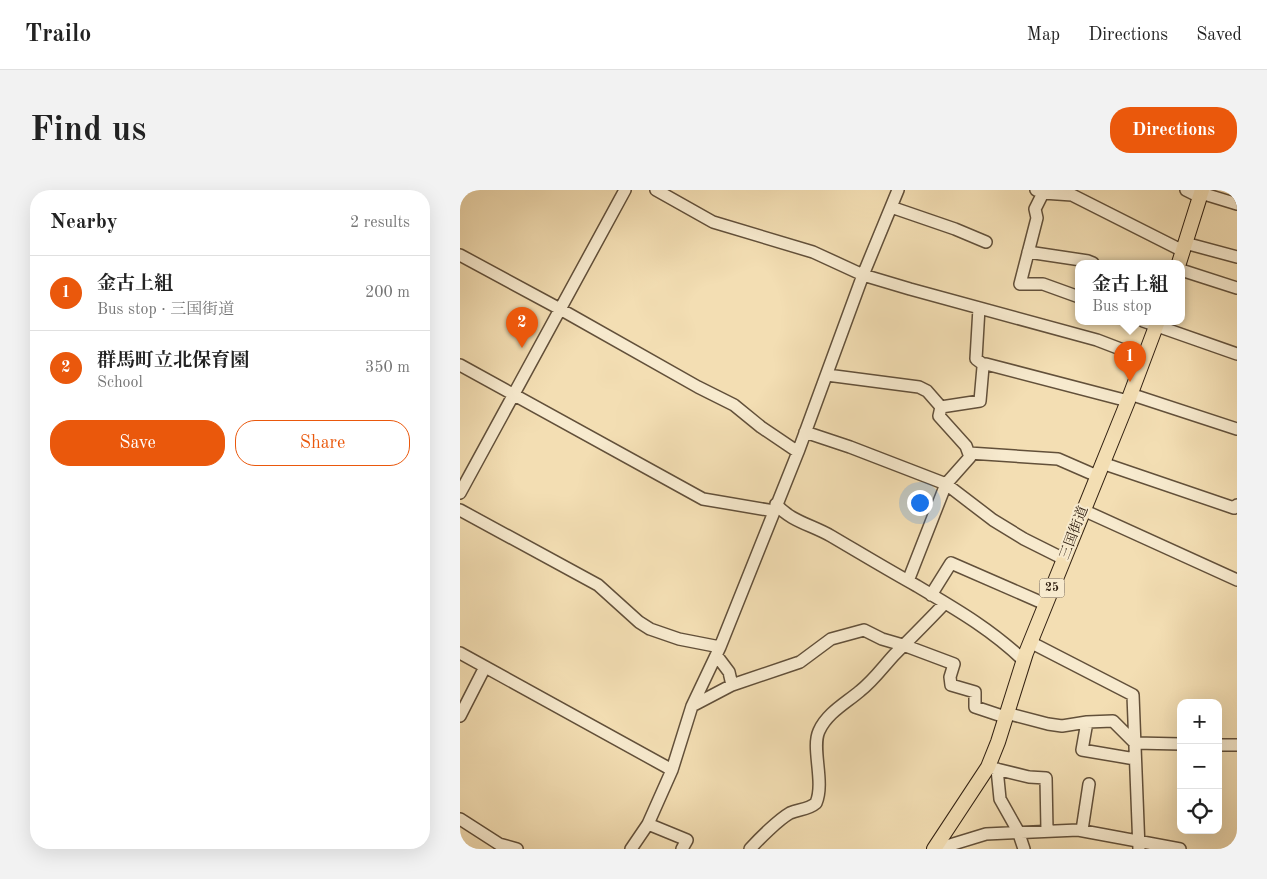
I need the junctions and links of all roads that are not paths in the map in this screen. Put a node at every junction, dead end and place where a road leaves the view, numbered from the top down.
1 (625, 190) edge
2 (656, 190) edge
3 (898, 190) edge
4 (1186, 190) edge
5 (1040, 191) edge
6 (1201, 191) edge
7 (1237, 204) edge
8 (891, 207) junction
9 (986, 242) dead end
10 (1028, 252) junction
11 (1182, 253) edge
12 (460, 255) edge
13 (1237, 257) edge
14 (1081, 260) edge
15 (1185, 271) edge
16 (863, 275) junction
17 (1237, 288) edge
18 (1075, 296) edge
19 (979, 308) junction
20 (560, 309) junction
21 (1151, 325) edge
22 (1160, 325) edge
23 (1237, 354) edge
24 (1144, 358) junction
25 (460, 365) edge
26 (984, 365) junction
27 (826, 375) junction
28 (514, 395) junction
29 (1129, 397) junction
30 (941, 407) junction
31 (1237, 429) edge
32 (805, 432) junction
33 (798, 452) junction
34 (969, 453) junction
35 (1099, 469) junction
36 (946, 484) junction
37 (460, 494) edge
38 (1237, 505) edge
39 (775, 507) junction
40 (460, 510) edge
41 (1083, 510) junction
42 (1064, 560) junction
43 (1237, 580) edge
44 (908, 581) junction
45 (931, 595) junction
46 (945, 603) junction
47 (1045, 604) junction
48 (1030, 642) junction
49 (906, 646) junction
50 (718, 652) junction
51 (460, 653) edge
52 (1023, 660) junction
53 (485, 667) junction
54 (732, 685) junction
55 (692, 706) junction
56 (1006, 715) junction
57 (460, 716) edge
58 (1087, 722) junction
59 (1135, 743) junction
60 (1177, 744) edge
61 (1222, 745) edge
62 (1237, 745) edge
63 (1135, 759) junction
64 (992, 768) junction
65 (672, 770) junction
66 (1089, 784) dead end
67 (460, 819) edge
68 (648, 824) junction
69 (1047, 830) junction
70 (1082, 830) junction
71 (1018, 831) junction
72 (1139, 845) edge
73 (516, 849) edge
74 (631, 849) edge
75 (682, 849) edge
76 (750, 849) edge
77 (935, 849) edge
78 (1024, 849) edge
79 (1180, 849) edge

1 - 20 street
2 - 16 street
3 - 8 street
4 - 6 street
5 - 10 street
5 - 11 street
6 - 7 street
6 - 11 main road
8 - 9 street
8 - 16 street
10 - 14 street
10 - 18 street
11 - 13 street
12 - 20 street
15 - 17 street
16 - 19 street
16 - 27 street
19 - 24 street
19 - 26 street
20 - 28 street
20 - 33 street
21 - 24 main road, 三国街道 / 25
22 - 23 street
24 - 29 main road, 三国街道 / 25
25 - 28 street
26 - 29 street
26 - 30 street
27 - 30 street
27 - 32 street
28 - 37 street
28 - 39 street
29 - 31 street
29 - 35 main road, 三国街道 / 25
30 - 34 street
32 - 33 street
32 - 36 street
33 - 39 street
34 - 35 street
34 - 36 street
35 - 38 street
35 - 41 main road, 三国街道 / 25
36 - 42 street
36 - 44 street
39 - 44 street
39 - 50 street
40 - 50 street
41 - 42 main road, 三国街道 / 25
41 - 43 street
42 - 47 main road, 三国街道 / 25
44 - 45 street
45 - 46 street
45 - 47 street
46 - 49 street
46 - 52 street
47 - 48 main road, 三国街道 / 25
48 - 52 main road, 三国街道 / 25
48 - 59 street
49 - 54 street
49 - 56 street
49 - 76 street
50 - 54 street
50 - 55 street
51 - 53 street
52 - 56 main road, 三国街道 / 25
53 - 57 street
53 - 65 street
54 - 55 street
55 - 65 street
56 - 58 street
56 - 64 main road, 三国街道 / 25
58 - 59 street
58 - 63 street
59 - 60 street
59 - 63 street
61 - 62 street
63 - 72 street
64 - 69 street
64 - 71 street
64 - 77 main road, 三国街道 / 25
65 - 68 street
66 - 70 street
67 - 73 street
68 - 74 street
68 - 75 street
69 - 70 street
69 - 71 street
70 - 72 street
71 - 77 street
71 - 78 street
72 - 79 street

